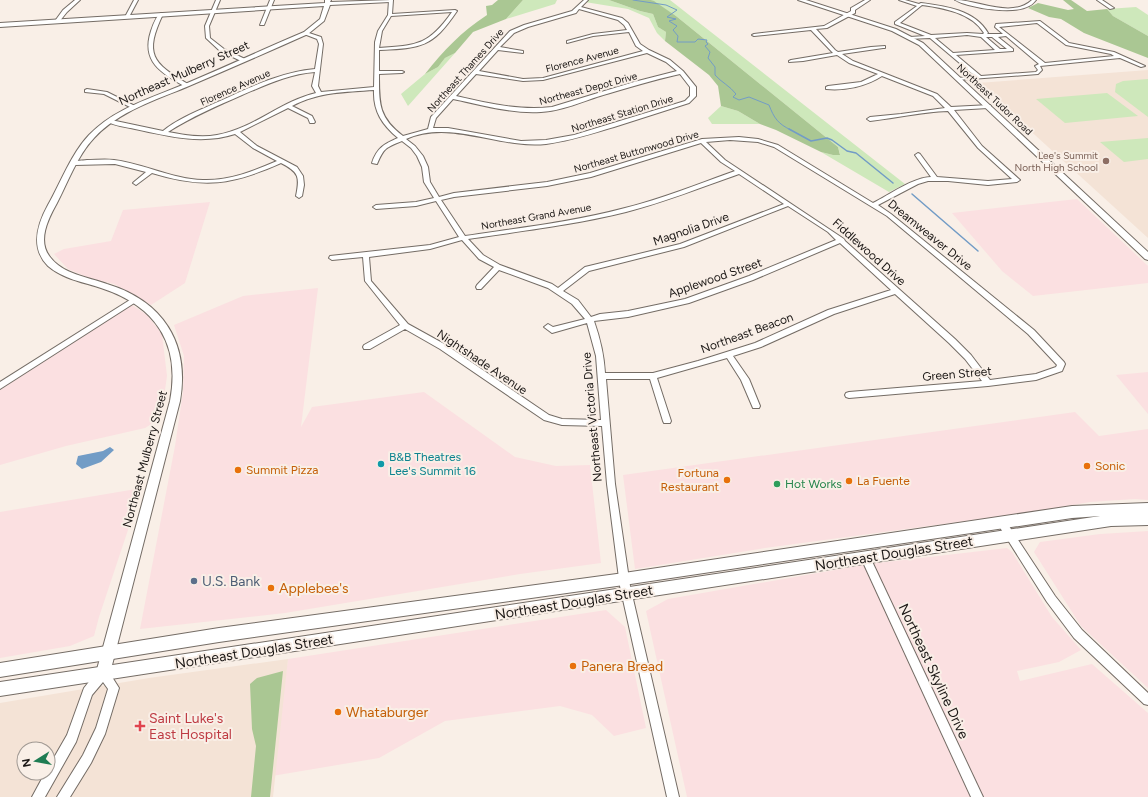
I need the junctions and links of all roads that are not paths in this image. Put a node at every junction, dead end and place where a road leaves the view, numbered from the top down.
1 (78, 0) edge
2 (136, 0) edge
3 (218, 0) edge
4 (272, 0) edge
5 (391, 0) edge
6 (586, 0) edge
7 (801, 0) edge
8 (809, 0) edge
9 (868, 0) edge
10 (901, 0) edge
11 (957, 0) edge
12 (1034, 0) edge
13 (1099, 0) edge
14 (328, 2) edge
15 (920, 6) junction
16 (270, 7) junction
17 (579, 8) junction
18 (825, 8) junction
19 (1112, 8) dead end
20 (214, 11) junction
21 (161, 14) junction
22 (390, 15) junction
23 (848, 15) junction
24 (127, 16) junction
25 (57, 21) junction
26 (262, 24) dead end
27 (0, 25) edge
28 (813, 29) junction
29 (629, 31) junction
30 (306, 33) junction
31 (985, 34) junction
32 (754, 35) dead end
33 (1005, 35) junction
34 (994, 36) junction
35 (932, 37) junction
36 (910, 38) junction
37 (568, 42) dead end
38 (883, 47) dead end
39 (496, 48) junction
40 (378, 49) junction
41 (647, 51) junction
42 (999, 51) junction
43 (521, 52) dead end
44 (837, 54) junction
45 (953, 54) junction
46 (1120, 58) junction
47 (243, 60) junction
48 (791, 61) dead end
49 (1043, 64) junction
50 (1143, 66) dead end
51 (316, 70) junction
52 (402, 72) dead end
53 (474, 72) junction
54 (681, 72) junction
55 (377, 73) junction
56 (882, 74) junction
57 (979, 78) junction
58 (959, 79) junction
59 (186, 85) junction
60 (376, 88) junction
61 (828, 88) dead end
62 (87, 91) dead end
63 (319, 93) junction
64 (451, 97) junction
65 (288, 106) junction
66 (988, 106) junction
67 (134, 107) junction
68 (950, 109) junction
69 (870, 119) dead end
70 (111, 122) junction
71 (312, 122) dead end
72 (430, 130) junction
73 (165, 132) junction
74 (236, 132) junction
75 (403, 138) junction
76 (702, 141) junction
77 (769, 143) joint
78 (918, 155) dead end
79 (281, 161) junction
80 (75, 163) junction
81 (375, 163) dead end
82 (151, 171) junction
83 (738, 172) junction
84 (935, 178) junction
85 (136, 184) dead end
86 (299, 196) dead end
87 (437, 198) junction
88 (788, 204) junction
89 (874, 205) junction
90 (376, 208) dead end
91 (463, 238) junction
92 (842, 240) junction
93 (366, 255) junction
94 (1148, 257) edge
95 (332, 258) dead end
96 (498, 267) junction
97 (478, 288) dead end
98 (558, 291) junction
99 (896, 291) junction
100 (135, 300) junction
101 (590, 320) junction
102 (405, 326) junction
103 (548, 327) dead end
104 (367, 347) dead end
105 (728, 354) junction
106 (1061, 364) joint
107 (602, 376) junction
108 (653, 376) junction
109 (988, 383) junction
110 (0, 386) edge
111 (849, 395) dead end
112 (756, 406) dead end
113 (667, 421) dead end
114 (605, 423) junction
115 (1148, 508) edge
116 (1148, 519) edge
117 (1002, 523) junction
118 (1011, 536) junction
119 (875, 542) junction
120 (866, 558) junction
121 (624, 579) junction
122 (627, 594) junction
123 (108, 653) junction
124 (0, 670) edge
125 (103, 673) junction
126 (0, 689) edge
127 (1148, 700) edge
128 (38, 797) edge
129 (63, 797) edge
130 (673, 797) edge
131 (977, 797) edge

1 - 25 street
2 - 24 street
3 - 20 street
4 - 16 street
5 - 14 street
5 - 22 street, Northeast Victoria Drive
6 - 17 street, Northeast Thames Drive
7 - 18 street, Northeast Tudor Road
8 - 18 street, Northeast Tudor Road
9 - 23 street
10 - 15 street
11 - 12 street
13 - 19 street
14 - 16 street
14 - 30 street, Northeast Mulberry Street
15 - 31 street
15 - 35 street
16 - 20 street
16 - 26 street
17 - 29 street, Northeast Station Drive
17 - 39 street, Northeast Thames Drive
18 - 23 street, Northeast Tudor Road
20 - 21 street
20 - 47 street
21 - 24 street
21 - 59 street
22 - 40 street, Northeast Victoria Drive
22 - 40 street
23 - 28 street
23 - 36 street, Northeast Tudor Road
24 - 25 street
25 - 27 street
28 - 32 street
28 - 44 street
29 - 37 street
29 - 41 street, Northeast Station Drive
30 - 47 street, Northeast Mulberry Street
30 - 51 street
31 - 34 street
31 - 35 street
31 - 42 street
33 - 34 street
33 - 46 street
33 - 49 street
34 - 42 street
35 - 36 street
35 - 45 street
36 - 58 street, Northeast Tudor Road
38 - 44 street
39 - 43 street
39 - 53 street, Northeast Thames Drive
40 - 55 street, Northeast Victoria Drive
41 - 53 street, Florence Avenue
41 - 54 street, Northeast Station Drive
42 - 45 street
44 - 48 street
44 - 56 street
45 - 57 street
46 - 49 street
46 - 50 street
47 - 59 street, Northeast Mulberry Street
49 - 57 street
51 - 63 street
51 - 73 street, Florence Avenue
52 - 55 street
53 - 64 street, Northeast Thames Drive
54 - 64 street, Northeast Depot Drive
54 - 72 street, Northeast Station Drive
55 - 60 street, Northeast Victoria Drive
56 - 61 street
56 - 68 street
57 - 58 street
58 - 66 street, Northeast Tudor Road
59 - 67 street, Northeast Mulberry Street
60 - 63 street
60 - 75 street, Northeast Victoria Drive
62 - 67 street
63 - 65 street
64 - 72 street, Northeast Thames Drive
65 - 71 street
65 - 74 street
66 - 68 street
66 - 94 street, Northeast Tudor Road
67 - 70 street, Northeast Mulberry Street
68 - 69 street
68 - 84 street
70 - 73 street
70 - 80 street, Northeast Mulberry Street
72 - 75 street, Northeast Station Drive
73 - 74 street
74 - 79 street
75 - 81 street, Northeast Station Drive
75 - 87 street, Northeast Victoria Drive
76 - 77 street, Northeast Buttonwood Drive
76 - 83 street, Fiddlewood Drive
76 - 87 street, Northeast Buttonwood Drive
77 - 89 street, Dreamweaver Drive
78 - 84 street
79 - 82 street
79 - 86 street
80 - 82 street
80 - 100 street, Northeast Mulberry Street
82 - 85 street
83 - 88 street, Fiddlewood Drive
83 - 91 street, Northeast Grand Avenue
84 - 89 street
87 - 90 street, Northeast Buttonwood Drive
87 - 91 street, Northeast Victoria Drive
88 - 92 street, Fiddlewood Drive
88 - 98 street, Magnolia Drive
89 - 106 street, Dreamweaver Drive
91 - 93 street, Northeast Grand Avenue
91 - 96 street, Northeast Victoria Drive
92 - 99 street, Fiddlewood Drive
92 - 101 street, Applewood Street
93 - 95 street, Northeast Grand Avenue
93 - 102 street, Nightshade Avenue
96 - 97 street
96 - 98 street, Northeast Victoria Drive
98 - 101 street, Northeast Victoria Drive
99 - 105 street, Northeast Beacon
99 - 109 street, Fiddlewood Drive
100 - 110 street
100 - 123 street, Northeast Mulberry Street
101 - 103 street, Applewood Street
101 - 107 street, Northeast Victoria Drive
102 - 104 street
102 - 114 street, Nightshade Avenue
105 - 108 street, Northeast Beacon
105 - 112 street
106 - 109 street, Green Street
107 - 108 street, Northeast Beacon
107 - 114 street, Northeast Victoria Drive
108 - 113 street
109 - 111 street, Green Street
114 - 121 street, Northeast Victoria Drive
115 - 117 main road, Northeast Douglas Street
116 - 118 main road, Northeast Douglas Street
117 - 118 street
117 - 119 main road, Northeast Douglas Street
118 - 120 main road, Northeast Douglas Street
118 - 127 street
119 - 120 main road
119 - 121 main road, Northeast Douglas Street
120 - 122 main road, Northeast Douglas Street
120 - 131 street, Northeast Skyline Drive
121 - 122 street, Northeast Victoria Drive
121 - 123 main road, Northeast Douglas Street
122 - 125 main road, Northeast Douglas Street
122 - 130 street, Northeast Victoria Drive
123 - 124 main road, Northeast Douglas Street
123 - 125 street, Northeast Mulberry Street
125 - 126 main road, Northeast Douglas Street
125 - 128 street
125 - 129 street

